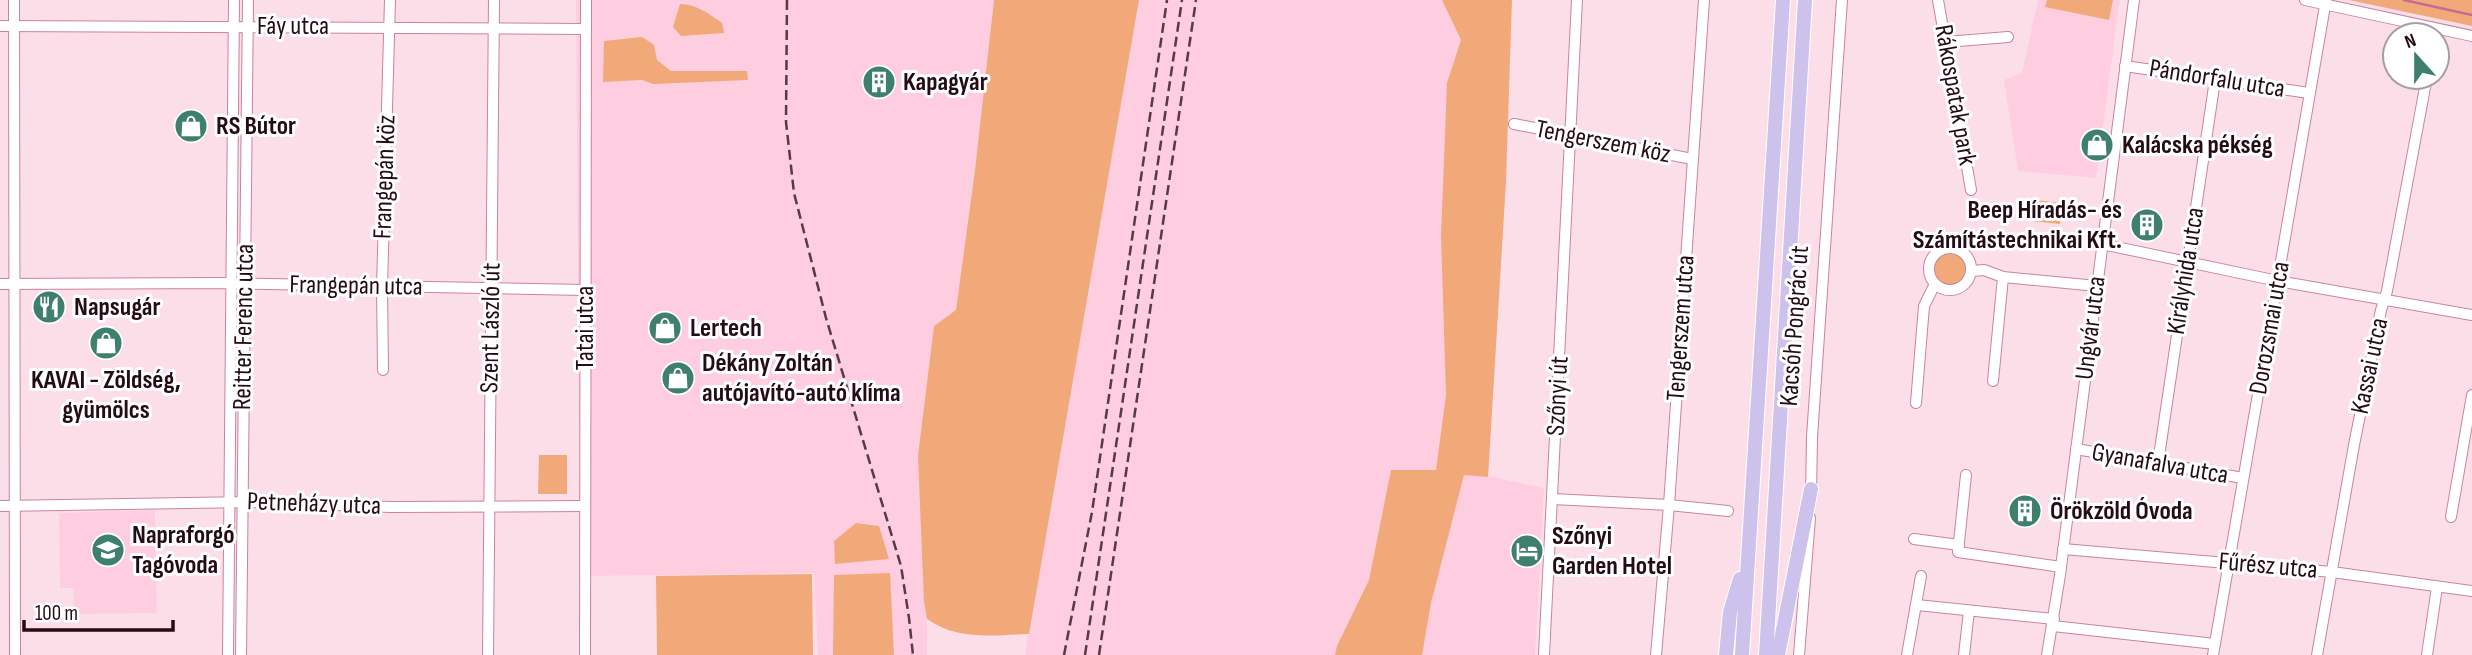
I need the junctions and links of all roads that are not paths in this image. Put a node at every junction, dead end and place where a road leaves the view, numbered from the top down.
1 (14, 0) edge
2 (234, 0) edge
3 (248, 0) edge
4 (390, 0) edge
5 (494, 0) edge
6 (586, 0) edge
7 (1577, 0) edge
8 (1704, 0) edge
9 (1783, 0) edge
10 (1805, 0) edge
11 (1842, 0) edge
12 (1938, 0) edge
13 (2134, 0) edge
14 (2305, 0) edge
15 (2326, 2) edge
16 (2396, 21) edge
17 (14, 25) junction
18 (0, 26) edge
19 (234, 26) junction
20 (248, 26) junction
21 (390, 27) junction
22 (494, 28) junction
23 (586, 29) junction
24 (2451, 34) edge
25 (2472, 36) edge
26 (2008, 37) dead end
27 (1946, 42) junction
28 (2125, 66) junction
29 (2215, 80) junction
30 (2424, 91) edge
31 (2309, 93) junction
32 (1514, 124) dead end
33 (1571, 137) junction
34 (1692, 159) junction
35 (232, 173) junction
36 (246, 173) junction
37 (1972, 190) dead end
38 (2102, 244) junction
39 (2188, 261) junction
40 (1972, 271) junction
41 (2003, 277) junction
42 (2278, 281) junction
43 (13, 283) junction
44 (0, 284) edge
45 (232, 284) junction
46 (245, 284) junction
47 (1936, 284) junction
48 (2096, 286) junction
49 (382, 287) junction
50 (492, 288) junction
51 (585, 290) junction
52 (2384, 300) junction
53 (2472, 315) edge
54 (383, 370) dead end
55 (1993, 381) dead end
56 (2472, 395) edge
57 (1916, 402) dead end
58 (2076, 449) junction
59 (2158, 463) junction
60 (1966, 475) dead end
61 (2243, 478) junction
62 (1811, 489) junction
63 (1553, 499) junction
64 (229, 502) junction
65 (242, 502) junction
66 (15, 505) junction
67 (1670, 505) junction
68 (0, 506) edge
69 (489, 506) junction
70 (585, 506) junction
71 (1728, 511) dead end
72 (2451, 517) dead end
73 (1914, 539) dead end
74 (1959, 545) junction
75 (2063, 549) junction
76 (1747, 554) junction
77 (2230, 563) junction
78 (2061, 567) junction
79 (2332, 572) junction
80 (1921, 576) dead end
81 (2437, 587) junction
82 (2472, 591) edge
83 (1917, 605) junction
84 (1969, 611) junction
85 (2054, 623) junction
86 (2214, 650) edge
87 (15, 655) edge
88 (228, 655) edge
89 (241, 655) edge
90 (488, 655) edge
91 (585, 655) edge
92 (1544, 655) edge
93 (1656, 655) edge
94 (1726, 655) edge
95 (1742, 655) edge
96 (1766, 655) edge
97 (1778, 655) edge
98 (1799, 655) edge
99 (1907, 655) edge
100 (1964, 655) edge
101 (2047, 655) edge
102 (2317, 655) edge
103 (2427, 655) edge

1 - 17 street
2 - 19 street, Reitter Ferenc utca
3 - 20 street, Reitter Ferenc utca
4 - 21 street, Frangepán köz
5 - 22 street, Szent László út
6 - 23 street, Tatai utca
7 - 33 street, Szőnyi út
8 - 34 street, Tengerszem utca
9 - 76 main road, Kacsóh Pongrác út
10 - 96 main road, Kacsóh Pongrác út
11 - 62 street, Kacsóh Pongrác út
12 - 27 street, Rákospatak park
13 - 28 street, Ungvár utca
14 - 15 street
15 - 16 street
15 - 31 street, Dorozsmai utca
17 - 18 street, Fáy utca
17 - 19 street, Fáy utca
17 - 43 street
19 - 20 street, Fáy utca
19 - 35 street, Reitter Ferenc utca
20 - 21 street, Fáy utca
20 - 36 street, Reitter Ferenc utca
21 - 22 street, Fáy utca
21 - 49 street, Frangepán köz
22 - 23 street, Fáy utca
22 - 50 street, Szent László út
23 - 51 street, Tatai utca
24 - 25 street
26 - 27 street
27 - 37 street, Rákospatak park
28 - 29 street, Pándorfalu utca
28 - 38 street, Ungvár utca
29 - 31 street, Pándorfalu utca
29 - 39 street, Királyhida utca
30 - 52 street, Kassai utca
31 - 42 street, Dorozsmai utca
32 - 33 street, Tengerszem köz
33 - 34 street, Tengerszem köz
33 - 63 street, Szőnyi út
34 - 67 street, Tengerszem utca
35 - 36 street
35 - 45 street, Reitter Ferenc utca
36 - 46 street, Reitter Ferenc utca
38 - 39 street
38 - 48 street, Ungvár utca
39 - 42 street
39 - 59 street, Királyhida utca
40 - 41 street
40 - 47 street
40 - 47 street
41 - 48 street
41 - 55 street
42 - 52 street
42 - 61 street, Dorozsmai utca
43 - 44 street, Frangepán utca
43 - 45 street, Frangepán utca
43 - 66 street
45 - 46 street, Frangepán utca
45 - 64 street, Reitter Ferenc utca
46 - 49 street, Frangepán utca
46 - 65 street, Reitter Ferenc utca
47 - 57 street
48 - 58 street, Ungvár utca
49 - 50 street, Frangepán utca
49 - 54 street, Frangepán köz
50 - 51 street, Frangepán utca
50 - 69 street, Szent László út
51 - 70 street, Tatai utca
52 - 53 street
52 - 79 street, Kassai utca
56 - 72 street
58 - 59 street, Gyanafalva utca
58 - 75 street, Ungvár utca
59 - 61 street, Gyanafalva utca
60 - 74 street
61 - 77 street, Dorozsmai utca
62 - 97 main road
62 - 98 street, Kacsóh Pongrác út
63 - 67 street
63 - 92 street, Szőnyi út
64 - 65 street, Petneházy utca
64 - 66 street, Petneházy utca
64 - 88 street, Reitter Ferenc utca
65 - 69 street, Petneházy utca
65 - 89 street, Reitter Ferenc utca
66 - 68 street, Petneházy utca
66 - 87 street
67 - 71 street
67 - 93 street, Tengerszem utca
69 - 70 street, Petneházy utca
69 - 90 street, Szent László út
70 - 91 street, Tatai utca
73 - 74 street
74 - 78 street
75 - 77 street, Fűrész utca
75 - 78 street, Ungvár utca
76 - 94 main road
76 - 95 main road, Kacsóh Pongrác út
77 - 79 street, Fűrész utca
77 - 86 street, Dorozsmai utca
78 - 85 street, Ungvár utca
79 - 81 street, Fűrész utca
79 - 102 street, Kassai utca
80 - 83 street
81 - 82 street, Fűrész utca
81 - 103 street
83 - 84 street
83 - 99 street
84 - 85 street
84 - 100 street
85 - 86 street
85 - 101 street, Ungvár utca

